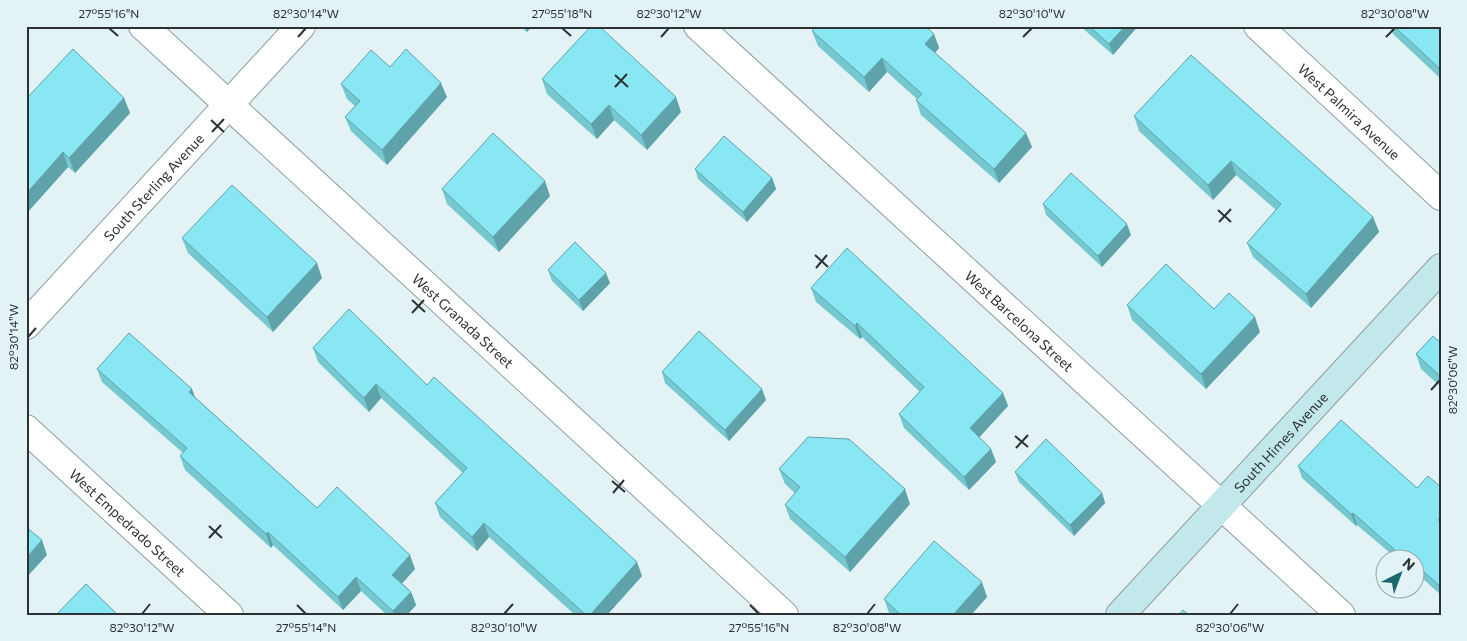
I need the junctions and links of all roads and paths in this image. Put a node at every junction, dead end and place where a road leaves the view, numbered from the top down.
1 (143, 26) edge
2 (301, 26) edge
3 (698, 26) edge
4 (1258, 26) edge
5 (228, 105) junction
6 (1441, 196) edge
7 (1441, 268) edge
8 (26, 325) edge
9 (26, 429) edge
10 (1221, 506) junction
11 (229, 615) edge
12 (784, 615) edge
13 (1120, 615) edge
14 (1341, 615) edge

1 - 5 street, West Granada Street
2 - 5 street, South Sterling Avenue
3 - 10 street, West Barcelona Street
4 - 6 street, West Palmira Avenue
5 - 8 street, South Sterling Avenue
5 - 12 street, West Granada Street
7 - 10 street, South Himes Avenue
9 - 11 street, West Empedrado Street
10 - 13 street, South Himes Avenue
10 - 14 street, West Barcelona Street

